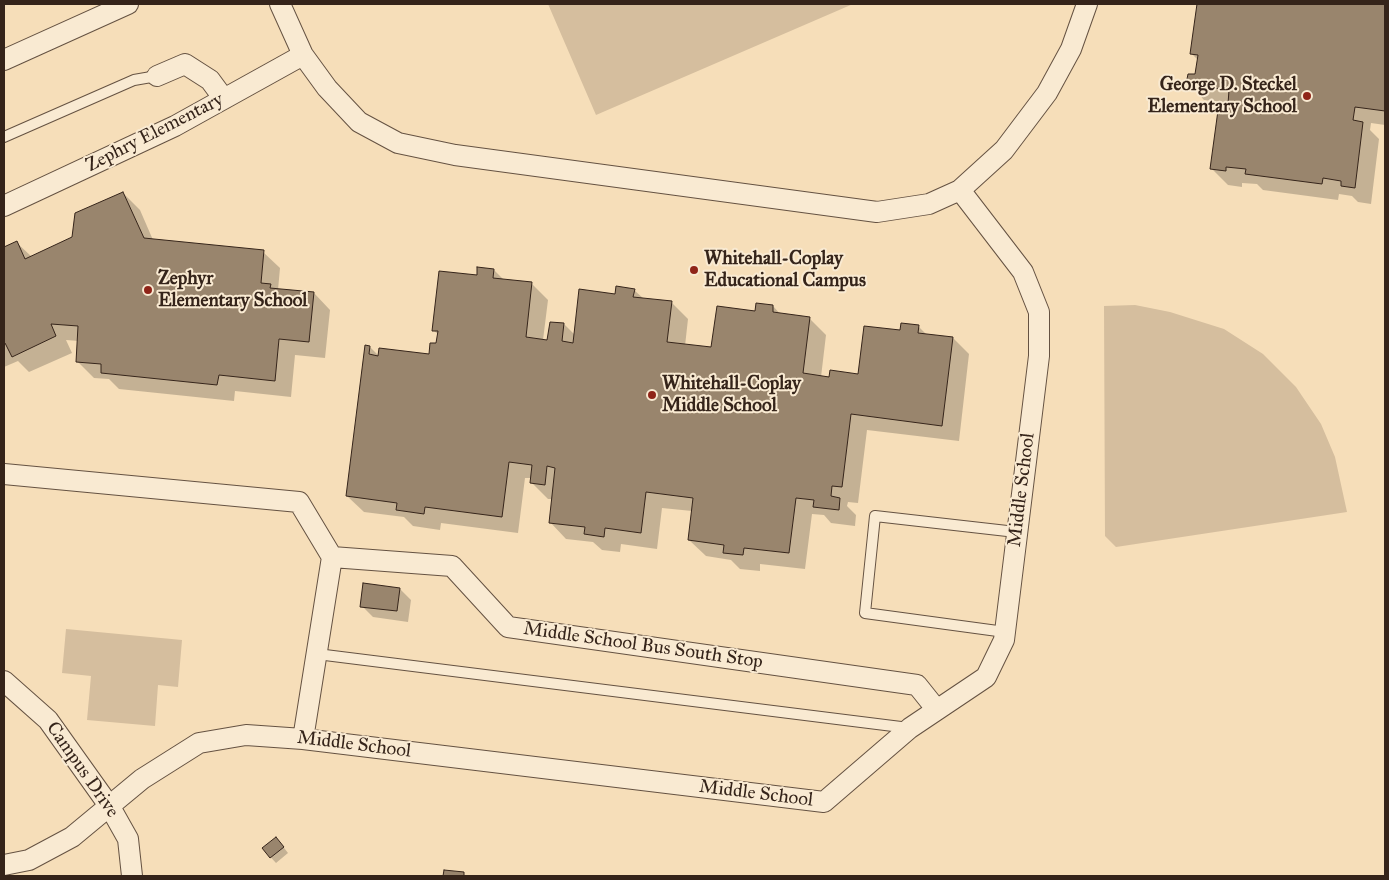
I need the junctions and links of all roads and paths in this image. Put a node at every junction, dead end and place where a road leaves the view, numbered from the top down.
1 (128, 4) edge
2 (280, 4) edge
3 (1087, 4) edge
4 (303, 55) junction
5 (4, 60) edge
6 (157, 76) joint
7 (224, 99) junction
8 (4, 137) edge
9 (960, 190) junction
10 (4, 206) edge
11 (4, 474) edge
12 (1016, 532) junction
13 (332, 557) junction
14 (1005, 632) junction
15 (317, 654) junction
16 (4, 681) edge
17 (937, 710) junction
18 (910, 728) junction
19 (303, 739) junction
20 (110, 807) junction
21 (4, 865) edge
22 (132, 876) edge

1 - 5 street
2 - 4 street
3 - 9 street
4 - 7 street, Zephry Elementary
4 - 9 street
6 - 7 street
6 - 8 lane
7 - 10 street, Zephry Elementary
9 - 12 street, Middle School
11 - 13 street
12 - 14 street, Middle School
12 - 14 lane
13 - 15 street
13 - 17 street, Middle School Bus South Stop
14 - 17 street, Middle School
15 - 18 lane
15 - 19 street
16 - 20 street, Campus Drive
17 - 18 street, Middle School
18 - 19 street, Middle School
19 - 20 street, Middle School
20 - 21 street, Middle School
20 - 22 street, Campus Drive

